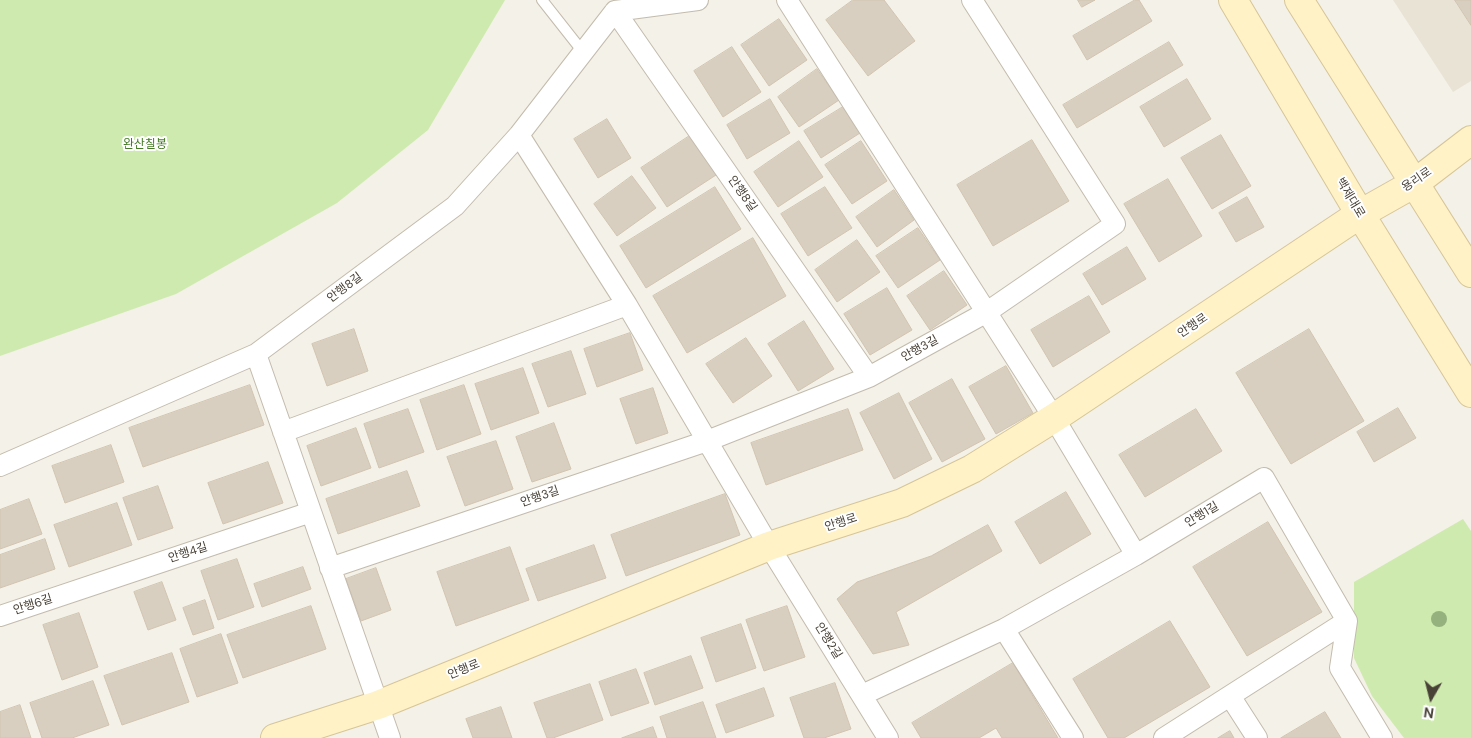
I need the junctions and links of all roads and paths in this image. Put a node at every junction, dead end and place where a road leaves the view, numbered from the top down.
1 (542, 0) edge
2 (698, 0) edge
3 (787, 0) edge
4 (972, 0) edge
5 (1232, 0) edge
6 (1300, 0) edge
7 (615, 11) junction
8 (583, 52) junction
9 (519, 134) junction
10 (1471, 140) edge
11 (1415, 183) junction
12 (1360, 214) junction
13 (1471, 273) edge
14 (627, 305) junction
15 (987, 312) junction
16 (256, 354) junction
17 (869, 377) junction
18 (1471, 393) edge
19 (1054, 418) junction
20 (283, 432) junction
21 (707, 441) junction
22 (0, 466) edge
23 (311, 512) junction
24 (769, 546) junction
25 (1136, 555) junction
26 (330, 568) junction
27 (66, 594) joint
28 (0, 616) edge
29 (1347, 621) junction
30 (1004, 629) junction
31 (862, 696) junction
32 (1230, 696) junction
33 (378, 705) junction
34 (885, 737) edge
35 (275, 738) edge
36 (390, 738) edge
37 (1073, 738) edge
38 (1164, 738) edge
39 (1257, 738) edge
40 (1382, 738) edge

1 - 8 lane
2 - 7 street
3 - 15 street
4 - 15 street, 안행3길
5 - 12 street, 백제대로
6 - 11 street
7 - 8 street, 안행8길
7 - 17 street, 안행8길
8 - 9 street, 안행8길
9 - 14 street
9 - 16 street, 안행8길
10 - 11 street, 용리로
11 - 12 street, 용리로
11 - 13 street
12 - 18 street, 백제대로
12 - 19 street, 안행로
14 - 20 street
14 - 21 street
15 - 17 street, 안행3길
15 - 19 street
16 - 20 street
16 - 22 street, 안행8길
17 - 21 street, 안행3길
19 - 24 street, 안행로
19 - 25 street
20 - 23 street
21 - 24 street
21 - 26 street, 안행3길
23 - 26 street
23 - 27 street, 안행4길
24 - 31 street, 안행2길
24 - 33 street, 안행로
25 - 29 street, 안행1길
25 - 30 street
26 - 33 street
27 - 28 street, 안행6길
29 - 32 street
29 - 40 street
30 - 31 street
30 - 37 street
31 - 34 street, 안행2길
32 - 38 street
32 - 39 street
33 - 35 street, 안행로
33 - 36 street

